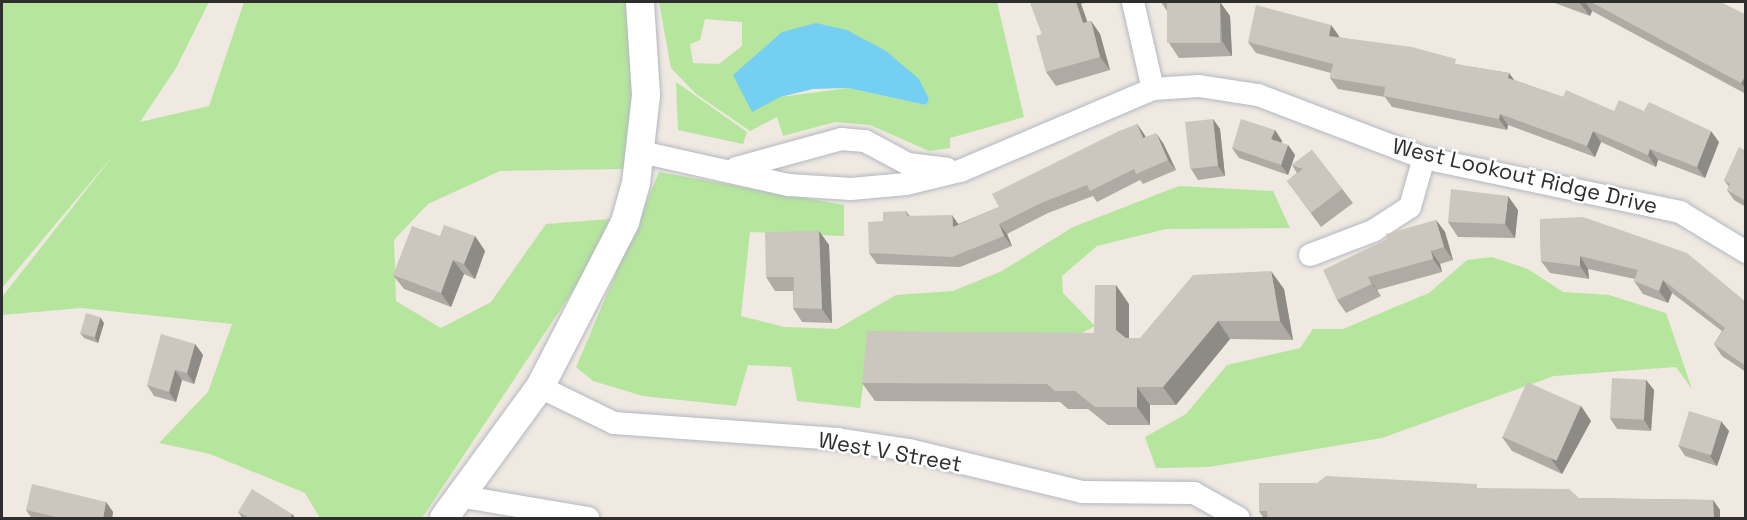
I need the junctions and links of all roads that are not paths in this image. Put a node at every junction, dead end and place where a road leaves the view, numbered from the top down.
1 (640, 2) edge
2 (1133, 2) edge
3 (1152, 89) junction
4 (640, 152) junction
5 (1424, 158) junction
6 (725, 170) junction
7 (960, 171) junction
8 (1746, 252) edge
9 (1310, 255) dead end
10 (540, 387) junction
11 (464, 496) junction
12 (444, 519) edge
13 (588, 519) edge
14 (1239, 519) edge

1 - 4 street
2 - 3 street
3 - 5 street, West Lookout Ridge Drive
3 - 7 street, West Lookout Ridge Drive
4 - 6 street, West Lookout Ridge Drive
4 - 10 street
5 - 8 street, West Lookout Ridge Drive
5 - 9 street
6 - 7 street, West Lookout Ridge Drive
6 - 7 street, West Lookout Ridge Drive
10 - 11 street
10 - 14 street, West V Street
11 - 12 street
11 - 13 street

